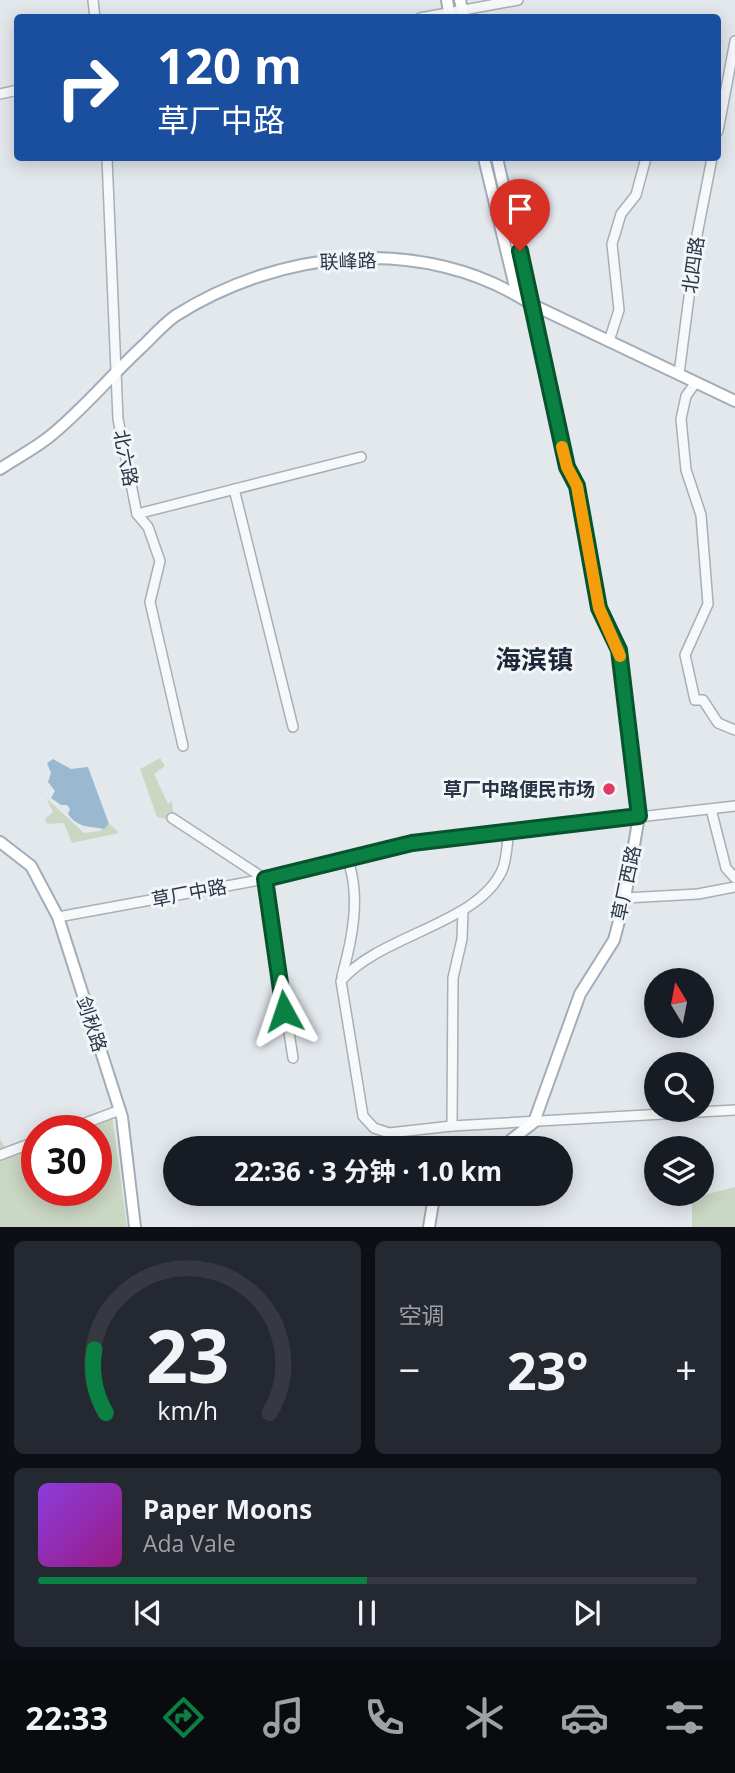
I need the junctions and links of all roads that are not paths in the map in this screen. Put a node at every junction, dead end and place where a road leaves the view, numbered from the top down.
1 (517, 0) edge
2 (462, 9) edge
3 (735, 41) edge
4 (721, 115) edge
5 (107, 161) edge
6 (485, 161) edge
7 (498, 161) edge
8 (645, 161) edge
9 (711, 161) edge
10 (517, 295) junction
11 (531, 304) junction
12 (609, 341) junction
13 (116, 371) junction
14 (679, 374) junction
15 (696, 382) junction
16 (735, 401) edge
17 (361, 457) dead end
18 (0, 469) edge
19 (234, 489) junction
20 (137, 514) junction
21 (293, 727) dead end
22 (735, 730) edge
23 (183, 746) dead end
24 (735, 806) edge
25 (710, 808) junction
26 (639, 816) junction
27 (172, 818) dead end
28 (509, 831) junction
29 (0, 842) edge
30 (348, 861) junction
31 (730, 867) edge
32 (735, 878) edge
33 (265, 879) junction
34 (735, 887) edge
35 (625, 898) junction
36 (463, 911) junction
37 (58, 917) junction
38 (341, 981) junction
39 (293, 1058) dead end
40 (120, 1110) junction
41 (735, 1110) edge
42 (107, 1115) edge
43 (534, 1122) junction
44 (452, 1126) junction
45 (516, 1136) edge
46 (21, 1148) edge
47 (0, 1155) edge
48 (432, 1206) edge
49 (135, 1227) edge
50 (429, 1227) edge

1 - 2 street
3 - 4 street
5 - 13 street, 北六路
6 - 10 main road
7 - 11 main road, 草厂西路
8 - 12 street
9 - 14 street, 北四路
10 - 11 main road, 联峰路
10 - 13 main road, 联峰路
11 - 12 main road, 联峰路
11 - 26 main road, 草厂西路
12 - 14 main road, 联峰路
13 - 18 main road, 联峰路
13 - 20 street, 北六路
14 - 15 main road, 联峰路
15 - 16 main road, 联峰路
15 - 22 street
17 - 19 street
19 - 20 street
19 - 21 street
20 - 23 street, 北六路
24 - 25 street, 草厂中路
25 - 26 street, 草厂中路
25 - 31 street
26 - 28 street, 草厂中路
26 - 35 main road, 草厂西路
27 - 33 street
28 - 30 street, 草厂中路
28 - 36 street
29 - 37 main road, 剑秋路
30 - 33 street, 草厂中路
30 - 38 street
31 - 32 street
33 - 37 street, 草厂中路
33 - 39 street
34 - 35 street
35 - 43 main road, 草厂西路
36 - 38 street
36 - 44 street
37 - 40 main road, 剑秋路
38 - 44 street
40 - 42 street
40 - 49 main road, 剑秋路
41 - 43 street
43 - 44 street
43 - 45 main road
46 - 47 street
48 - 50 main road

